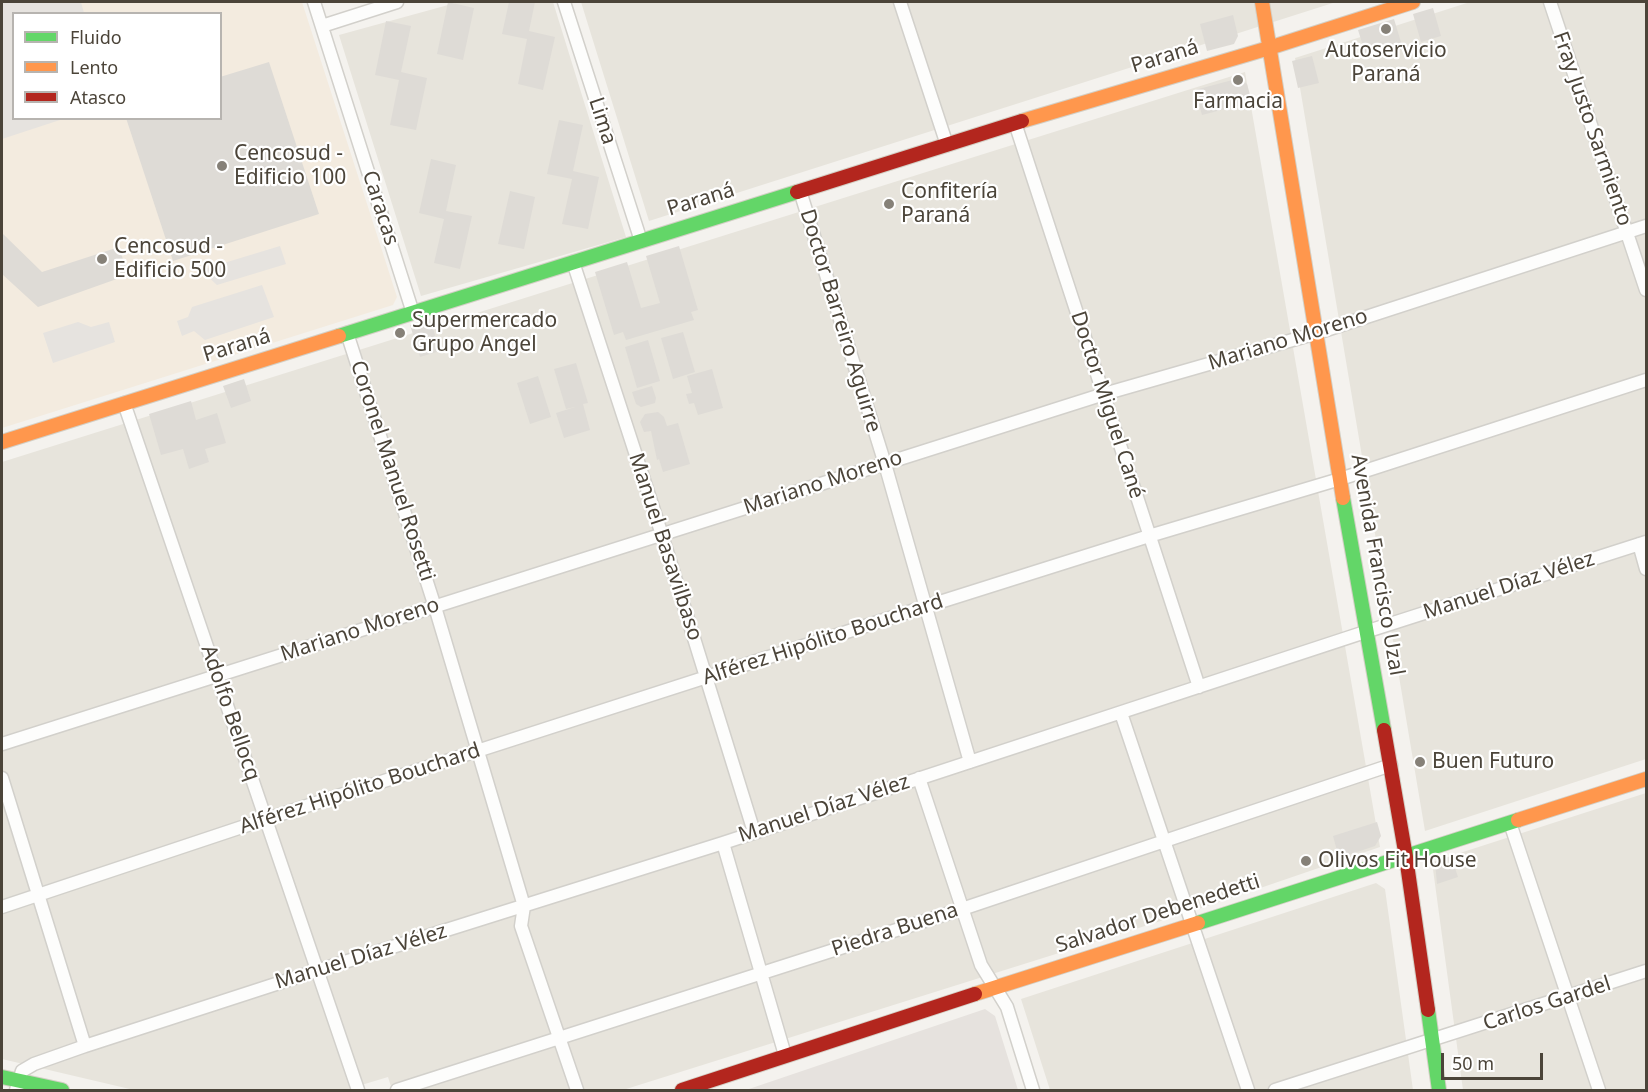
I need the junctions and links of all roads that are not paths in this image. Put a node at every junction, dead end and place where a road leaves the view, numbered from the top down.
1 (314, 2) edge
2 (397, 2) edge
3 (564, 2) edge
4 (900, 2) edge
5 (1262, 2) edge
6 (1413, 2) edge
7 (1550, 2) edge
8 (321, 26) junction
9 (1269, 48) junction
10 (1015, 123) junction
11 (947, 145) junction
12 (800, 191) junction
13 (1647, 226) edge
14 (1627, 232) junction
15 (641, 241) junction
16 (573, 262) junction
17 (1647, 290) edge
18 (413, 313) junction
19 (347, 333) junction
20 (1317, 333) junction
21 (1647, 380) edge
22 (1104, 394) junction
23 (124, 403) junction
24 (2, 442) edge
25 (885, 464) junction
26 (1341, 479) junction
27 (662, 535) junction
28 (1149, 536) junction
29 (1643, 543) edge
30 (1647, 569) edge
31 (435, 607) junction
32 (924, 607) junction
33 (1368, 631) junction
34 (217, 676) junction
35 (706, 678) junction
36 (1200, 687) junction
37 (1121, 713) junction
38 (2, 744) edge
39 (478, 751) junction
40 (970, 762) junction
41 (1391, 765) junction
42 (2, 778) edge
43 (919, 778) junction
44 (1647, 779) edge
45 (266, 819) junction
46 (1510, 823) junction
47 (754, 832) junction
48 (1165, 842) junction
49 (723, 843) junction
50 (1406, 857) junction
51 (37, 895) junction
52 (524, 906) junction
53 (2, 907) edge
54 (962, 909) junction
55 (1192, 925) junction
56 (316, 971) junction
57 (1647, 971) edge
58 (761, 973) junction
59 (995, 989) junction
60 (1569, 997) junction
61 (560, 1038) junction
62 (1432, 1042) junction
63 (85, 1046) junction
64 (785, 1055) junction
65 (2, 1077) edge
66 (17, 1086) edge
67 (62, 1090) edge
68 (358, 1090) edge
69 (397, 1090) edge
70 (577, 1090) edge
71 (682, 1090) edge
72 (1033, 1090) edge
73 (1248, 1090) edge
74 (1275, 1090) edge
75 (1439, 1090) edge
76 (1599, 1090) edge

1 - 8 street, Caracas
2 - 8 street
3 - 15 street, Lima
4 - 11 street
5 - 9 street, Avenida Francisco Uzal
6 - 9 street, Paraná
7 - 14 street, Fray Justo Sarmiento
8 - 18 street, Caracas
9 - 10 street, Paraná
9 - 20 street, Avenida Francisco Uzal
10 - 11 street, Paraná
10 - 22 street, Doctor Miguel Cané
11 - 12 street, Paraná
12 - 15 street, Paraná
12 - 25 street, Doctor Barreiro Aguirre
13 - 14 street, Mariano Moreno
14 - 17 street, Fray Justo Sarmiento
14 - 20 street, Mariano Moreno
15 - 16 street, Paraná
16 - 18 street, Paraná
16 - 27 street, Manuel Basavilbaso
18 - 19 street, Paraná
19 - 23 street, Paraná
19 - 31 street, Coronel Manuel Rosetti
20 - 22 street, Mariano Moreno
20 - 26 street, Avenida Francisco Uzal
21 - 26 street, Alférez Hipólito Bouchard
22 - 25 street, Mariano Moreno
22 - 28 street, Doctor Miguel Cané
23 - 24 street, Paraná
23 - 34 street, Adolfo Bellocq
25 - 27 street, Mariano Moreno
25 - 32 street, Doctor Barreiro Aguirre
26 - 28 street, Alférez Hipólito Bouchard
26 - 33 street, Avenida Francisco Uzal
27 - 31 street, Mariano Moreno
27 - 35 street, Manuel Basavilbaso
28 - 32 street, Alférez Hipólito Bouchard
28 - 36 street, Doctor Miguel Cané
29 - 30 street
29 - 33 street, Manuel Díaz Vélez
31 - 34 street, Mariano Moreno
31 - 39 street, Coronel Manuel Rosetti
32 - 35 street, Alférez Hipólito Bouchard
32 - 40 street, Doctor Barreiro Aguirre
33 - 36 street, Manuel Díaz Vélez
33 - 41 street, Avenida Francisco Uzal
34 - 38 street, Mariano Moreno
34 - 45 street, Adolfo Bellocq
35 - 39 street, Alférez Hipólito Bouchard
35 - 47 street, Manuel Basavilbaso
36 - 37 street, Manuel Díaz Vélez
37 - 40 street, Manuel Díaz Vélez
37 - 48 street
39 - 45 street, Alférez Hipólito Bouchard
39 - 52 street, Coronel Manuel Rosetti
40 - 43 street, Manuel Díaz Vélez
41 - 48 street, Piedra Buena
41 - 50 street, Avenida Francisco Uzal
42 - 51 street
43 - 47 street, Manuel Díaz Vélez
43 - 54 street
44 - 46 street, Salvador Debenedetti
45 - 51 street, Alférez Hipólito Bouchard
45 - 56 street, Adolfo Bellocq
46 - 50 street, Salvador Debenedetti
46 - 60 street
47 - 49 street, Manuel Díaz Vélez
48 - 54 street, Piedra Buena
48 - 55 street
49 - 52 street, Manuel Díaz Vélez
49 - 58 street
50 - 55 street, Salvador Debenedetti
50 - 62 street, Avenida Francisco Uzal
51 - 53 street, Alférez Hipólito Bouchard
51 - 63 street
52 - 56 street, Manuel Díaz Vélez
52 - 61 street, Coronel Manuel Rosetti
54 - 58 street, Piedra Buena
54 - 59 street
55 - 59 street, Salvador Debenedetti
55 - 73 street
56 - 63 street, Manuel Díaz Vélez
56 - 68 street, Adolfo Bellocq
57 - 60 street, Carlos Gardel
58 - 61 street, Piedra Buena
58 - 64 street
59 - 64 street, Salvador Debenedetti
59 - 72 street
60 - 62 street, Carlos Gardel
60 - 76 street
61 - 69 street, Piedra Buena
61 - 70 street, Coronel Manuel Rosetti
62 - 74 street, Carlos Gardel
62 - 75 street, Avenida Francisco Uzal
63 - 66 street, Manuel Díaz Vélez
64 - 71 street, Salvador Debenedetti
65 - 66 street
66 - 67 street

